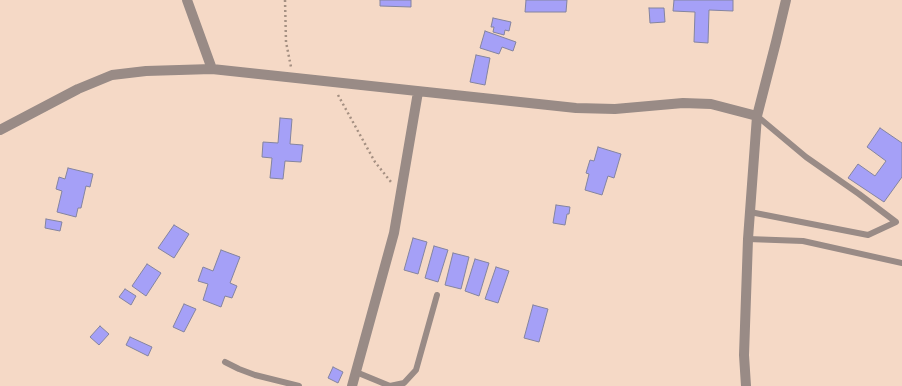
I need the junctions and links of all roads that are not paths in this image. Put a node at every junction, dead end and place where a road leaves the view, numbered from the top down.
1 (186, 0) edge
2 (786, 0) edge
3 (212, 69) junction
4 (418, 92) junction
5 (757, 116) junction
6 (0, 130) edge
7 (750, 212) junction
8 (748, 239) junction
9 (902, 263) edge
10 (437, 295) dead end
11 (224, 362) dead end
12 (356, 372) junction
13 (298, 386) edge
14 (352, 386) edge
15 (390, 386) edge
16 (746, 386) edge

1 - 3 street
2 - 5 street
3 - 4 street
3 - 6 street
4 - 5 street
4 - 12 street
5 - 7 street
5 - 7 lane
7 - 8 street
8 - 9 lane
8 - 16 street
10 - 15 lane
11 - 13 lane
12 - 14 street
12 - 15 lane

